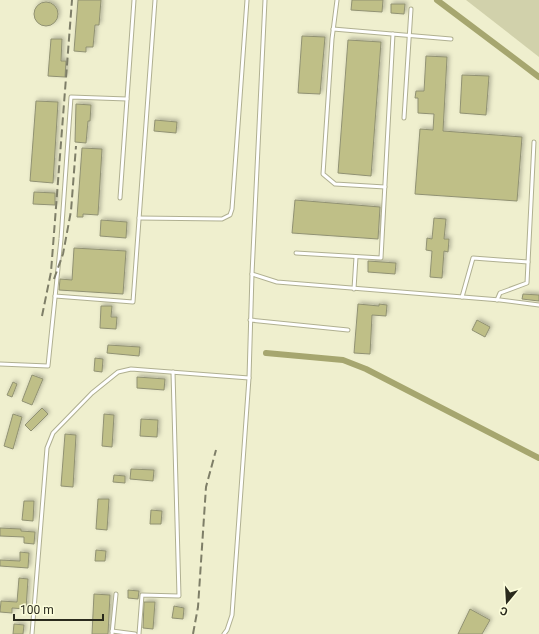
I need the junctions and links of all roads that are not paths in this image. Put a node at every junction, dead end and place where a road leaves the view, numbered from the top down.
1 (134, 0) edge
2 (155, 0) edge
3 (247, 0) edge
4 (265, 0) edge
5 (337, 0) edge
6 (411, 9) dead end
7 (333, 29) junction
8 (393, 34) junction
9 (409, 36) junction
10 (451, 39) dead end
11 (127, 99) junction
12 (404, 118) dead end
13 (534, 142) dead end
14 (385, 187) junction
15 (120, 198) dead end
16 (139, 218) junction
17 (296, 252) dead end
18 (356, 256) junction
19 (528, 262) junction
20 (252, 274) junction
21 (354, 289) junction
22 (55, 296) junction
23 (462, 297) junction
24 (497, 300) junction
25 (539, 305) edge
26 (250, 320) junction
27 (348, 330) dead end
28 (0, 364) edge
29 (173, 372) junction
30 (249, 378) junction
31 (116, 594) dead end
32 (112, 632) edge
33 (32, 634) edge
34 (135, 634) edge
35 (138, 634) edge
36 (224, 634) edge

1 - 11 lane
2 - 16 lane
3 - 16 lane
4 - 20 lane
5 - 7 lane
6 - 9 lane
7 - 8 lane
7 - 14 lane
8 - 9 lane
8 - 14 lane
9 - 10 lane
9 - 12 lane
11 - 15 lane
11 - 22 lane
13 - 19 lane
14 - 18 lane
16 - 22 lane
17 - 18 lane
18 - 21 lane
19 - 23 lane
19 - 24 lane
20 - 21 lane
20 - 26 lane
21 - 23 lane
22 - 28 lane
23 - 24 lane
24 - 25 lane
26 - 27 lane
26 - 30 lane
29 - 30 lane
29 - 33 lane
29 - 35 lane
30 - 36 lane
31 - 32 lane
32 - 34 lane

